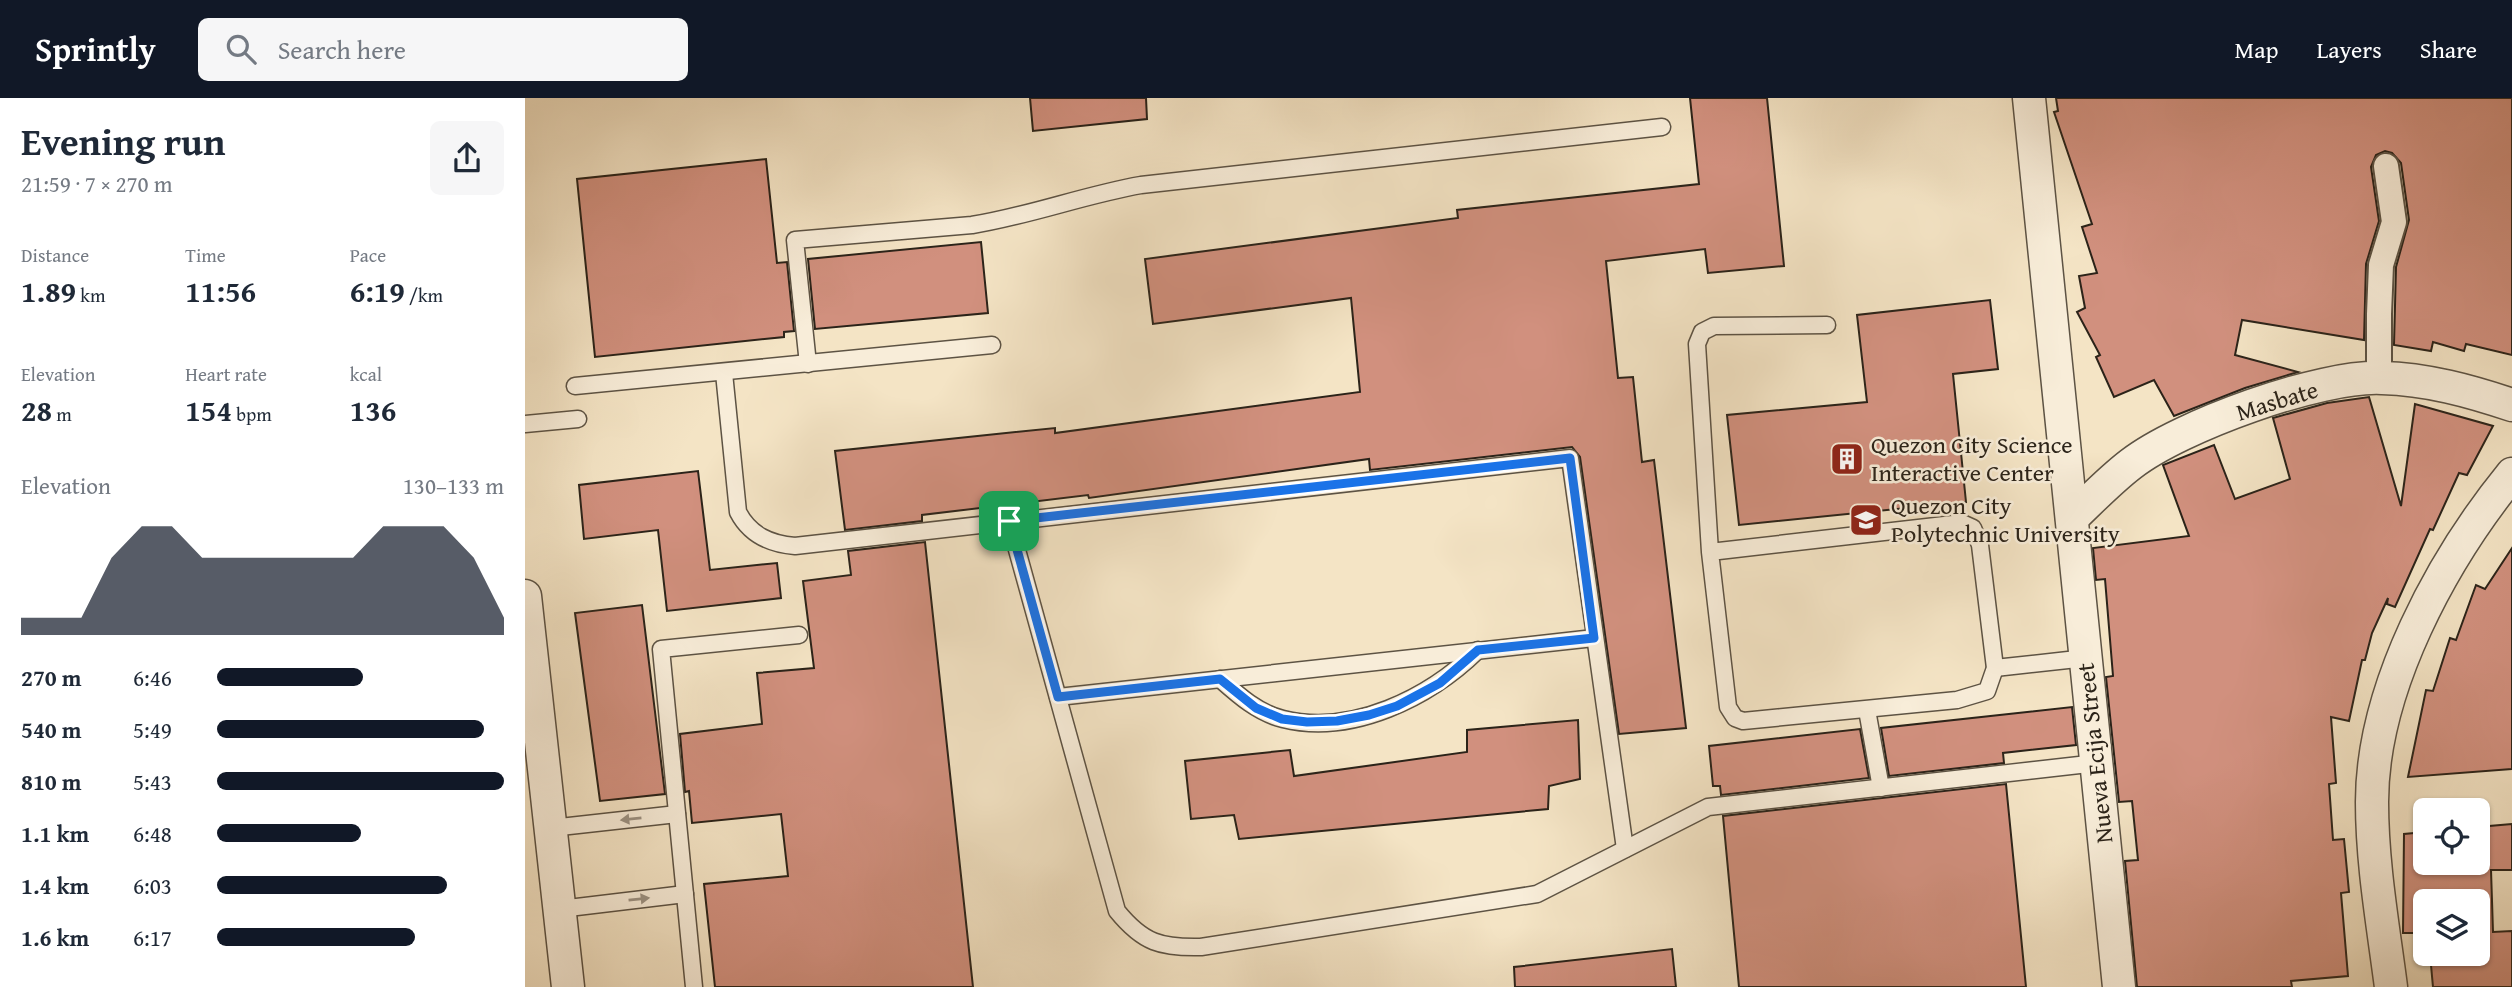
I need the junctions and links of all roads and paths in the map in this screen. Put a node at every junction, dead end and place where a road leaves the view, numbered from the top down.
1 (2029, 98) edge
2 (1663, 127) dead end
3 (2386, 166) dead end
4 (1827, 326) dead end
5 (992, 345) dead end
6 (808, 364) junction
7 (724, 373) junction
8 (2379, 377) junction
9 (575, 386) dead end
10 (2512, 405) edge
11 (578, 419) dead end
12 (525, 424) edge
13 (2512, 474) edge
14 (2072, 518) junction
15 (1009, 521) junction
16 (1710, 552) junction
17 (525, 596) edge
18 (527, 633) edge
19 (799, 635) dead end
20 (1594, 638) junction
21 (1478, 650) junction
22 (2086, 658) junction
23 (1995, 668) junction
24 (1220, 679) junction
25 (1058, 697) junction
26 (1867, 710) junction
27 (2097, 763) junction
28 (1881, 788) junction
29 (545, 809) junction
30 (677, 814) junction
31 (1625, 849) junction
32 (685, 894) junction
33 (560, 909) junction
34 (568, 987) edge
35 (694, 987) edge
36 (2119, 987) edge
37 (2391, 987) edge

1 - 14 street, Nueva Ecija Street
2 - 6 lane
3 - 8 street
4 - 16 lane
5 - 6 lane
6 - 7 lane
7 - 9 lane
7 - 15 lane
8 - 10 street, Masbate
8 - 14 street, Masbate
11 - 12 lane
13 - 37 street
14 - 22 street, Nueva Ecija Street
15 - 20 lane
15 - 25 lane
16 - 23 lane
16 - 26 lane
17 - 18 street
18 - 29 street
19 - 30 lane
20 - 21 lane
20 - 31 lane
21 - 24 lane
21 - 24 lane
22 - 23 lane
22 - 27 street, Nueva Ecija Street
23 - 26 lane
24 - 25 lane
25 - 31 lane
26 - 28 lane
27 - 28 lane
27 - 36 street, Nueva Ecija Street
28 - 31 lane
30 -> 29 lane
29 - 33 street
30 - 32 lane
33 -> 32 lane
32 - 35 lane
33 - 34 street

